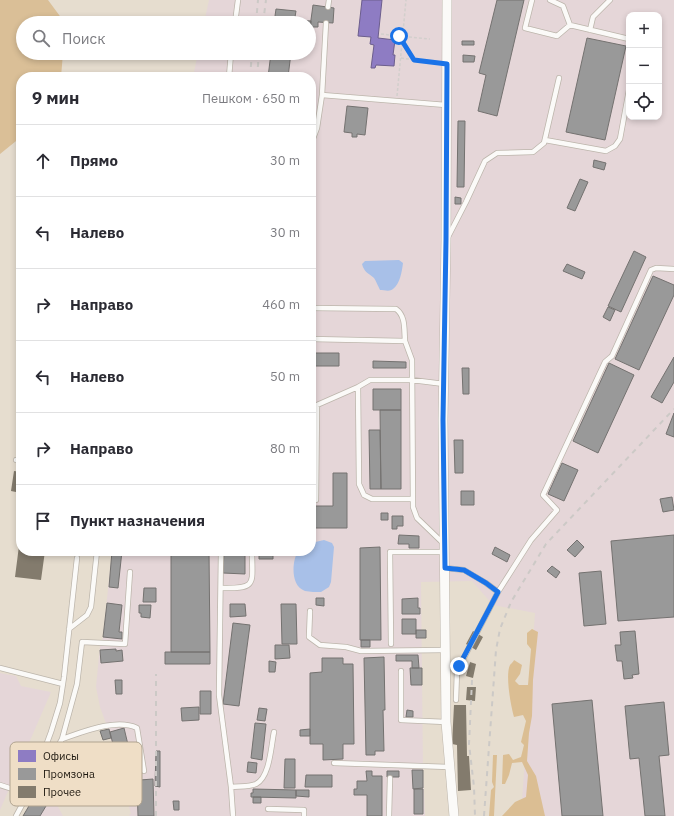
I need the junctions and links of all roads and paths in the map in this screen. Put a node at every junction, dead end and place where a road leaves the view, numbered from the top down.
1 (238, 0) edge
2 (328, 0) edge
3 (406, 0) edge
4 (447, 0) edge
5 (532, 0) edge
6 (550, 0) edge
7 (610, 0) edge
8 (328, 7) dead end
9 (236, 16) edge
10 (326, 23) dead end
11 (570, 25) junction
12 (590, 30) junction
13 (381, 34) dead end
14 (399, 36) junction
15 (403, 37) junction
16 (626, 38) edge
17 (430, 39) dead end
18 (403, 42) junction
19 (401, 58) junction
20 (230, 60) edge
21 (414, 60) junction
22 (447, 64) junction
23 (229, 72) edge
24 (559, 78) dead end
25 (322, 95) junction
26 (396, 101) junction
27 (446, 105) junction
28 (626, 106) edge
29 (316, 133) edge
30 (545, 140) junction
31 (446, 240) junction
32 (674, 269) edge
33 (316, 308) edge
34 (316, 339) edge
35 (405, 341) junction
36 (412, 380) junction
37 (444, 384) junction
38 (358, 387) junction
39 (413, 499) junction
40 (316, 500) dead end
41 (445, 549) junction
42 (96, 556) edge
43 (221, 556) edge
44 (252, 556) edge
45 (77, 558) dead end
46 (445, 568) junction
47 (130, 572) dead end
48 (221, 588) junction
49 (498, 592) junction
50 (310, 611) dead end
51 (69, 629) junction
52 (390, 644) dead end
53 (446, 650) junction
54 (0, 668) edge
55 (401, 671) dead end
56 (63, 684) junction
57 (456, 700) dead end
58 (446, 722) junction
59 (274, 732) dead end
60 (62, 739) junction
61 (47, 742) edge
62 (60, 742) edge
63 (139, 742) edge
64 (142, 759) edge
65 (334, 763) dead end
66 (449, 767) junction
67 (144, 771) dead end
68 (390, 778) dead end
69 (0, 786) edge
70 (231, 787) junction
71 (10, 789) edge
72 (21, 806) edge
73 (268, 810) dead end
74 (16, 816) edge
75 (233, 816) edge
76 (304, 816) edge
77 (389, 816) edge
78 (454, 816) edge

1 - 9 lane
2 - 8 lane
3 - 15 path
4 - 22 street
5 - 11 lane
6 - 11 lane
7 - 12 lane
10 - 25 lane
11 - 12 lane
12 - 16 lane
13 - 14 path
14 - 15 path
14 - 18 path
15 - 17 path
15 - 18 path
18 - 19 path
18 - 21 path
19 - 21 path
19 - 26 path
20 - 23 lane
21 - 22 path
22 - 27 street
24 - 30 lane
25 - 26 lane
25 - 29 lane
26 - 27 lane
27 - 31 street
28 - 30 lane
30 - 31 lane
31 - 37 street
32 - 49 lane
33 - 35 lane
34 - 35 lane
35 - 36 lane
36 - 37 lane
36 - 38 lane
36 - 39 lane
37 - 41 street
38 - 39 lane
38 - 40 lane
39 - 41 lane
41 - 46 street
41 - 52 lane
42 - 51 lane
43 - 48 lane
44 - 48 lane
45 - 51 lane
46 - 49 lane
46 - 53 street
47 - 60 lane
48 - 70 lane
49 - 57 lane
50 - 53 lane
51 - 56 lane
53 - 58 street
54 - 56 lane
55 - 58 lane
56 - 61 lane
58 - 66 street
59 - 70 lane
60 - 62 lane
60 - 63 lane
64 - 67 lane
65 - 66 lane
66 - 78 street
68 - 77 lane
69 - 71 lane
70 - 75 lane
72 - 74 lane
73 - 76 lane

